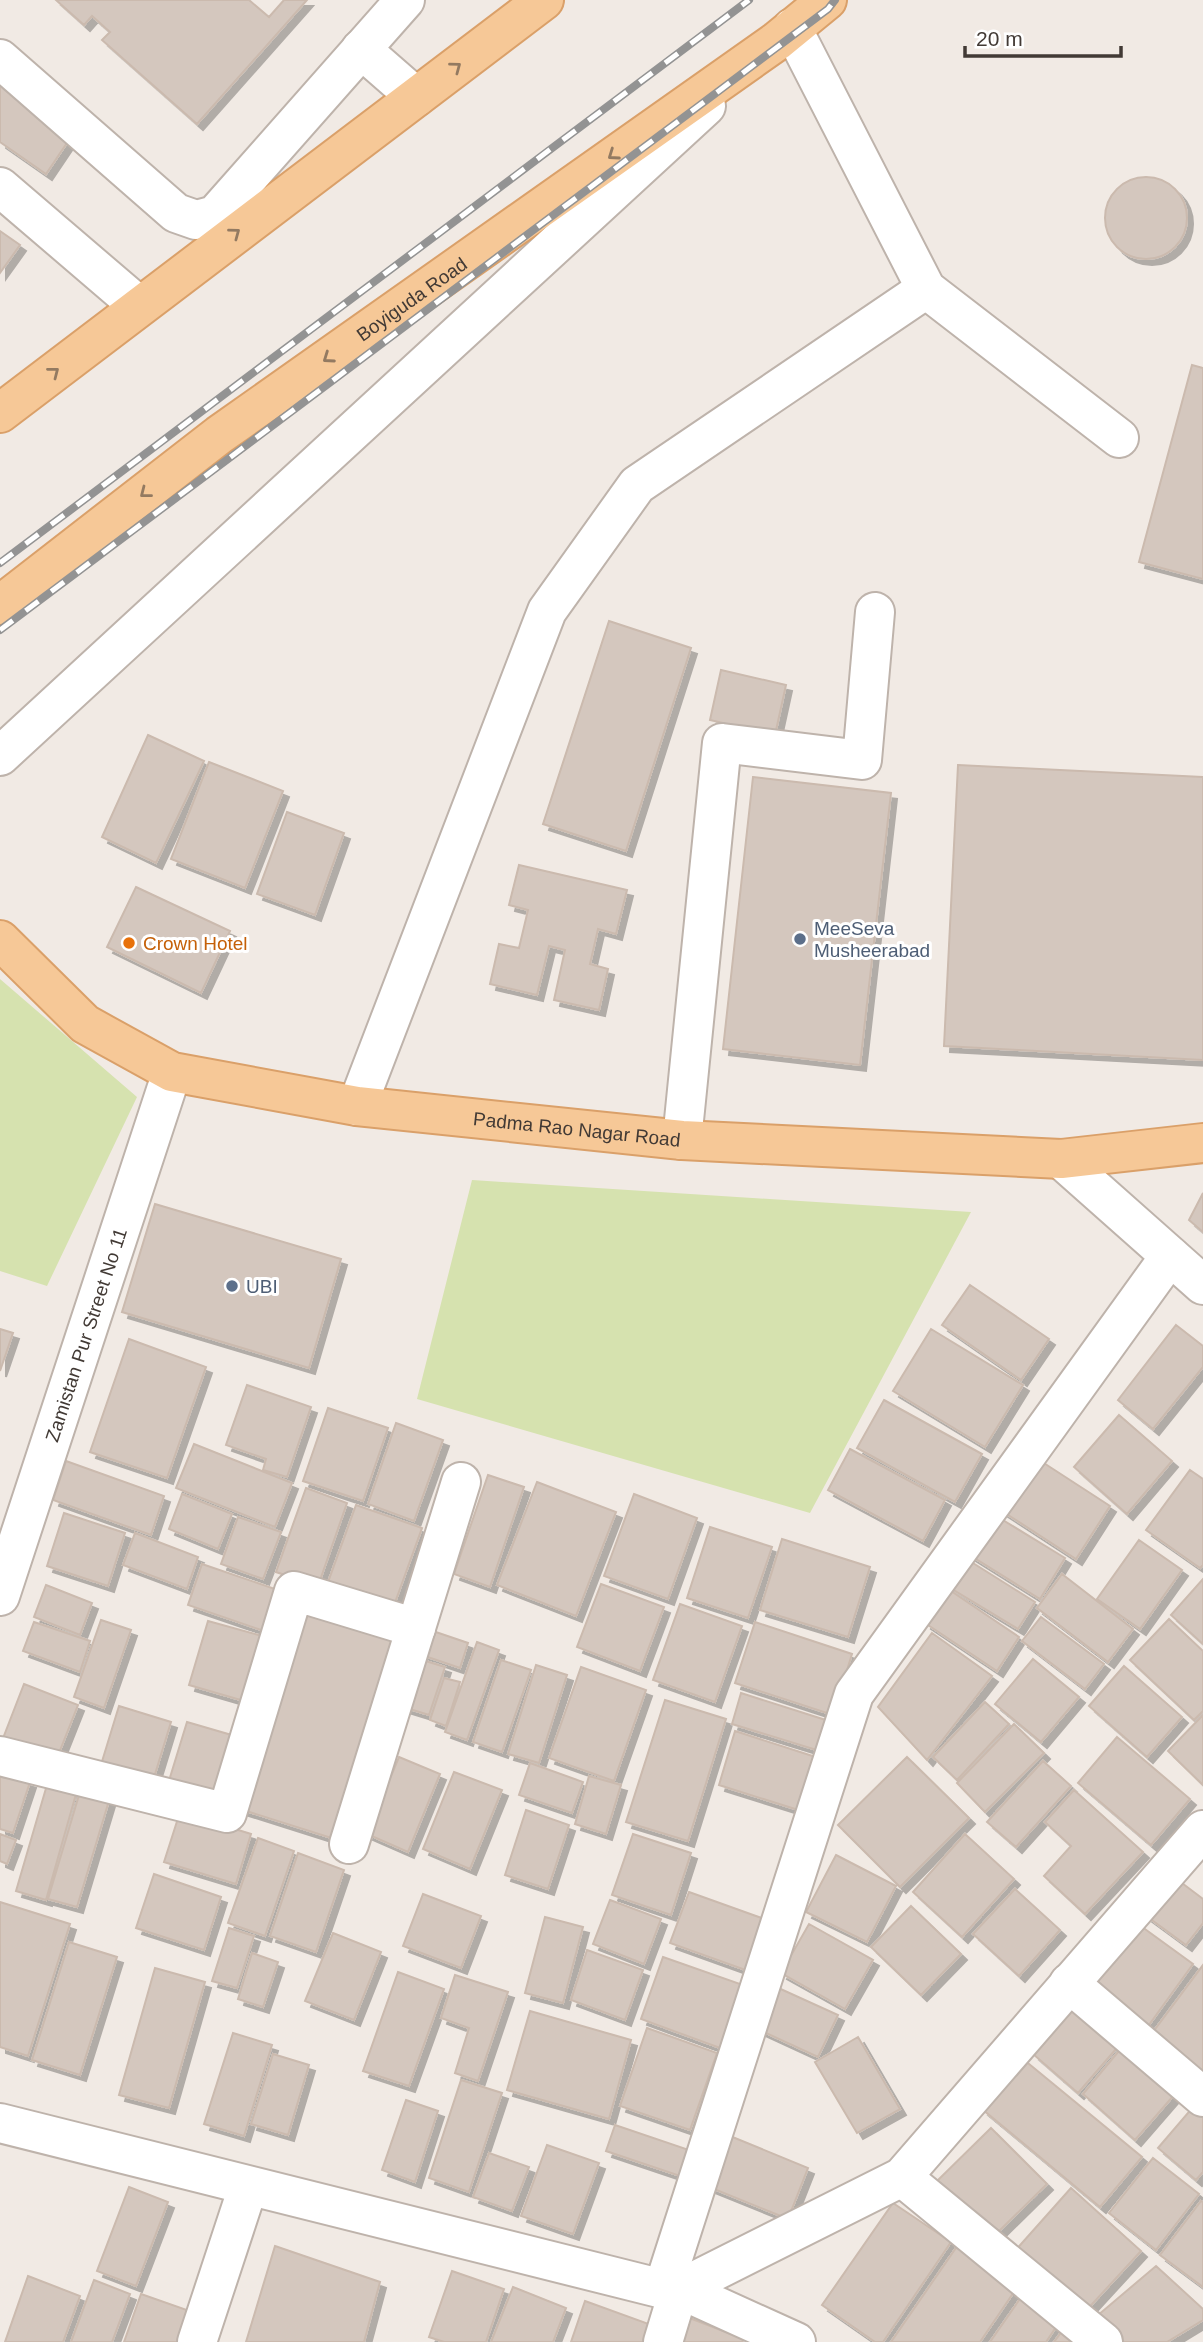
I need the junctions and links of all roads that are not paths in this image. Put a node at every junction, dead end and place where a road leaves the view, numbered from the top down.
1 (405, 0) edge
2 (544, 0) edge
3 (827, 0) edge
4 (784, 35) junction
5 (361, 49) junction
6 (0, 59) edge
7 (416, 97) junction
8 (0, 187) edge
9 (926, 289) junction
10 (139, 306) junction
11 (0, 413) edge
12 (1119, 438) dead end
13 (0, 605) edge
14 (874, 612) dead end
15 (0, 756) edge
16 (0, 940) edge
17 (172, 1072) junction
18 (357, 1106) junction
19 (682, 1140) junction
20 (1203, 1143) edge
21 (1062, 1159) junction
22 (1170, 1256) junction
23 (1203, 1285) edge
24 (461, 1482) dead end
25 (2, 1583) edge
26 (416, 1628) junction
27 (0, 1756) edge
28 (1203, 1830) edge
29 (349, 1844) dead end
30 (1069, 1983) junction
31 (1203, 2097) edge
32 (0, 2123) edge
33 (902, 2177) junction
34 (248, 2187) junction
35 (671, 2288) junction
36 (197, 2342) edge
37 (663, 2342) edge
38 (796, 2342) edge
39 (1103, 2342) edge

1 - 5 street
7 -> 2 main road
3 - 4 main road, Boyiguda Road
4 - 9 street
4 -> 13 main road, Boyiguda Road
4 - 15 street
5 - 6 street
5 - 7 street
10 -> 7 main road
8 - 10 street
9 - 12 street
9 - 18 street
11 -> 10 main road
14 - 19 street
16 - 17 main road, Padma Rao Nagar Road
17 - 18 main road, Padma Rao Nagar Road
17 - 25 street, Zamistan Pur Street No 11
18 - 19 main road, Padma Rao Nagar Road
19 - 21 main road, Padma Rao Nagar Road
20 - 21 main road, Padma Rao Nagar Road
21 - 22 street
22 - 23 street
22 - 35 street
24 - 26 street
26 - 27 street
26 - 29 street
28 - 30 street
30 - 31 street
30 - 33 street
32 - 34 street
33 - 35 street
33 - 39 street
34 - 35 street
34 - 36 street
35 - 37 street
35 - 38 street

